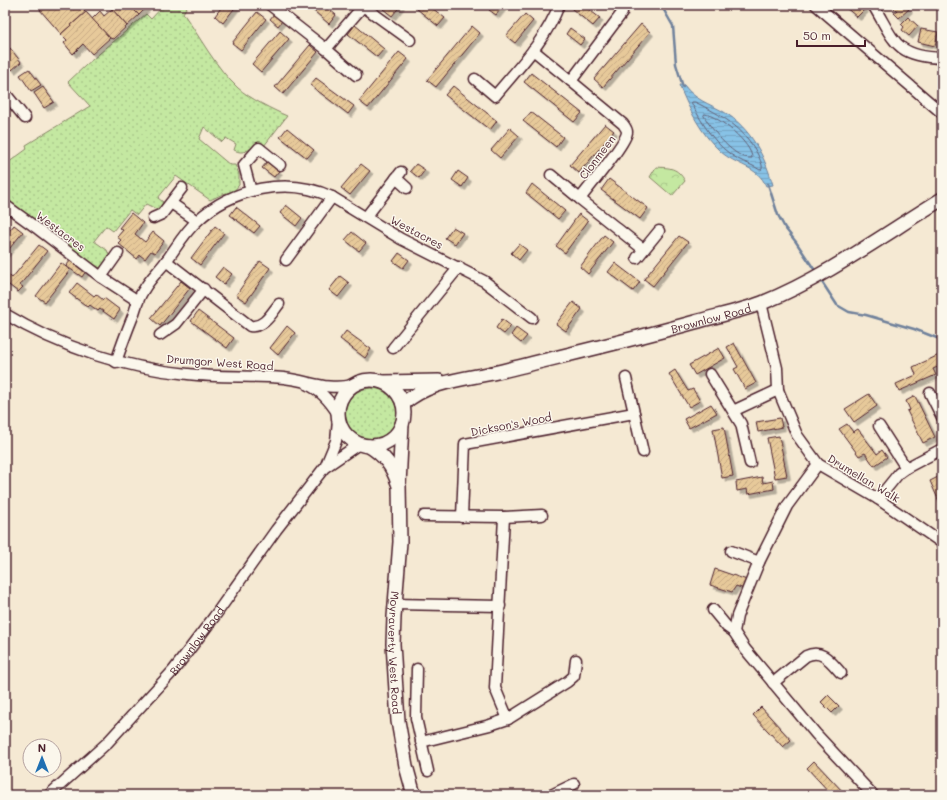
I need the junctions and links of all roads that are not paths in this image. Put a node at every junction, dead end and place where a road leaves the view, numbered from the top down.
1 (270, 5) edge
2 (364, 5) edge
3 (558, 5) edge
4 (873, 5) edge
5 (821, 7) edge
6 (622, 13) dead end
7 (410, 40) dead end
8 (326, 49) junction
9 (534, 50) junction
10 (942, 58) edge
11 (356, 75) dead end
12 (475, 79) dead end
13 (570, 81) junction
14 (5, 93) edge
15 (942, 114) edge
16 (25, 118) dead end
17 (280, 165) dead end
18 (551, 175) dead end
19 (182, 188) dead end
20 (407, 188) dead end
21 (251, 191) junction
22 (332, 197) junction
23 (580, 199) junction
24 (942, 199) edge
25 (171, 203) junction
26 (5, 206) edge
27 (366, 217) junction
28 (153, 218) dead end
29 (197, 221) junction
30 (659, 231) dead end
31 (643, 249) junction
32 (118, 253) dead end
33 (637, 258) dead end
34 (286, 260) dead end
35 (166, 261) junction
36 (459, 267) junction
37 (102, 277) junction
38 (204, 290) junction
39 (138, 301) junction
40 (761, 303) junction
41 (279, 304) dead end
42 (5, 314) edge
43 (532, 318) dead end
44 (160, 335) dead end
45 (393, 348) dead end
46 (116, 362) junction
47 (710, 374) dead end
48 (626, 378) dead end
49 (299, 381) junction
50 (457, 381) junction
51 (383, 382) junction
52 (353, 385) junction
53 (778, 390) junction
54 (930, 393) dead end
55 (403, 404) junction
56 (733, 411) junction
57 (634, 413) junction
58 (338, 417) junction
59 (942, 417) edge
60 (402, 424) junction
61 (879, 426) dead end
62 (364, 445) junction
63 (942, 449) edge
64 (643, 452) dead end
65 (750, 462) dead end
66 (818, 464) junction
67 (324, 468) junction
68 (906, 468) junction
69 (399, 485) junction
70 (878, 499) junction
71 (542, 514) dead end
72 (424, 516) dead end
73 (462, 517) junction
74 (504, 517) junction
75 (942, 543) edge
76 (731, 551) dead end
77 (759, 562) junction
78 (394, 604) junction
79 (500, 606) junction
80 (713, 610) dead end
81 (734, 632) junction
82 (576, 660) dead end
83 (417, 669) dead end
84 (841, 673) dead end
85 (772, 683) junction
86 (508, 719) junction
87 (421, 742) junction
88 (428, 771) dead end
89 (574, 784) dead end
90 (49, 795) edge
91 (414, 795) edge
92 (550, 795) edge
93 (872, 795) edge

1 - 8 street
2 - 7 street
2 - 8 street
3 - 9 street
4 - 10 street
5 - 15 street
6 - 13 street
8 - 11 street
9 - 12 street
9 - 13 street, Clonmeen
13 - 23 street, Clonmeen
14 - 16 street
17 - 21 street
18 - 23 street
19 - 25 street
20 - 27 street
21 - 22 street, Westacres
21 - 29 street, Westacres
22 - 27 street, Westacres
22 - 34 street
23 - 31 street
24 - 40 main road, Brownlow Road
25 - 28 street
25 - 29 street
26 - 37 street, Westacres
27 - 36 street, Westacres
29 - 35 street, Westacres
30 - 31 street
31 - 33 street
32 - 37 street
35 - 38 street
35 - 39 street, Westacres
36 - 43 street, Westacres
36 - 45 street
37 - 39 street, Westacres
38 - 41 street
38 - 44 street
39 - 46 street, Westacres
40 - 50 main road, Brownlow Road
40 - 53 street, Drumellan Walk
42 - 46 street, Drumgor West Road
46 - 49 street, Drumgor West Road
47 - 56 street
48 - 57 street
49 - 52 street, Drumgor West Road
49 - 58 street, Drumgor West Road
50 - 51 main road, Brownlow Road
50 - 55 main road, Brownlow Road
51 - 52 main road
51 - 55 main road
52 - 58 main road
53 - 56 street
53 - 66 street, Drumellan Walk
54 - 59 street
55 - 60 main road
56 - 65 street
57 - 64 street
57 - 73 street, Dickson's Wood
58 - 62 main road
58 - 67 street, Brownlow Road
60 - 62 main road
60 - 69 main road, Moyraverty West Road
61 - 68 street
62 - 67 street, Brownlow Road
62 - 69 main road, Moyraverty West Road
63 - 68 street
66 - 70 street, Drumellan Walk
66 - 77 street
67 - 90 street, Brownlow Road
68 - 70 street
69 - 78 main road, Moyraverty West Road
70 - 75 street, Drumellan Walk
71 - 74 street
72 - 73 street
73 - 74 street
74 - 79 street
76 - 77 street
77 - 81 street
78 - 79 street
78 - 91 main road, Moyraverty West Road
79 - 86 street
80 - 81 street
81 - 85 street
82 - 86 street
83 - 87 street
84 - 85 street
85 - 93 street
86 - 87 street
87 - 88 street
89 - 92 street

